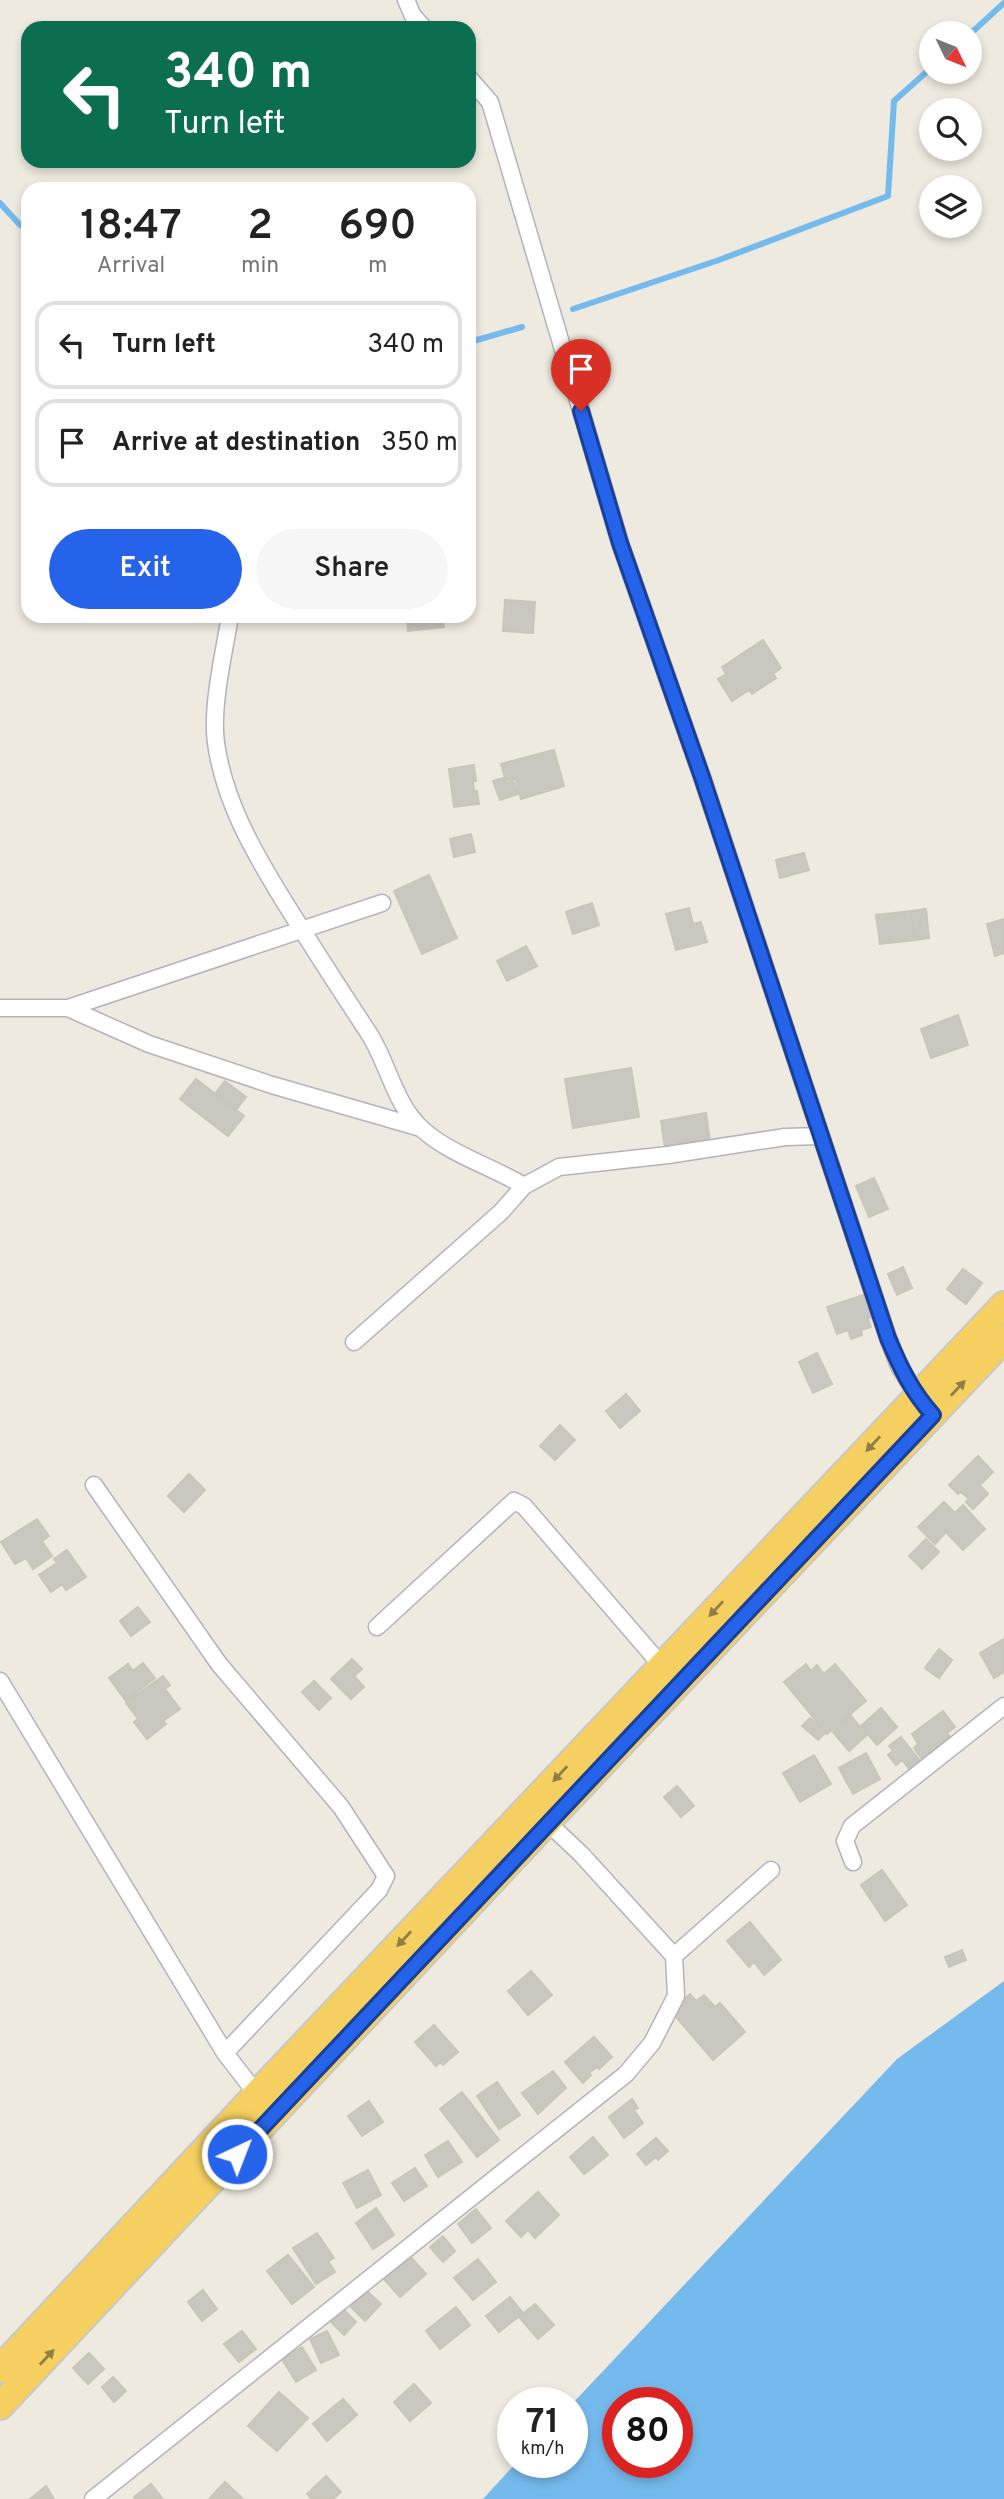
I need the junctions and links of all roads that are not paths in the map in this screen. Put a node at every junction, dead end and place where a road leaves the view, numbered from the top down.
1 (406, 0) edge
2 (418, 21) edge
3 (476, 86) edge
4 (229, 623) edge
5 (382, 903) dead end
6 (302, 931) junction
7 (0, 1008) edge
8 (68, 1008) junction
9 (421, 1128) junction
10 (821, 1136) junction
11 (524, 1186) junction
12 (1004, 1305) edge
13 (1004, 1339) edge
14 (354, 1342) dead end
15 (925, 1406) junction
16 (94, 1485) dead end
17 (377, 1627) dead end
18 (662, 1667) junction
19 (0, 1681) edge
20 (1004, 1706) edge
21 (547, 1822) junction
22 (853, 1862) dead end
23 (771, 1870) dead end
24 (674, 1956) junction
25 (225, 2053) junction
26 (265, 2105) junction
27 (0, 2369) edge
28 (0, 2406) edge
29 (93, 2499) edge

1 - 2 street
3 - 10 street
4 - 6 street
5 - 6 street
6 - 8 street
6 - 9 street
7 - 8 street
8 - 9 street
9 - 11 street
10 - 11 street
10 - 15 street
11 - 14 street
12 - 15 highway
15 -> 13 highway
15 -> 18 highway
15 - 21 highway
16 - 25 street
17 - 18 street
18 -> 26 highway
19 - 25 street
20 - 22 street
21 - 24 street
21 - 26 highway
23 - 24 street
24 - 29 street
25 - 26 street
26 - 27 highway
28 -> 26 highway

